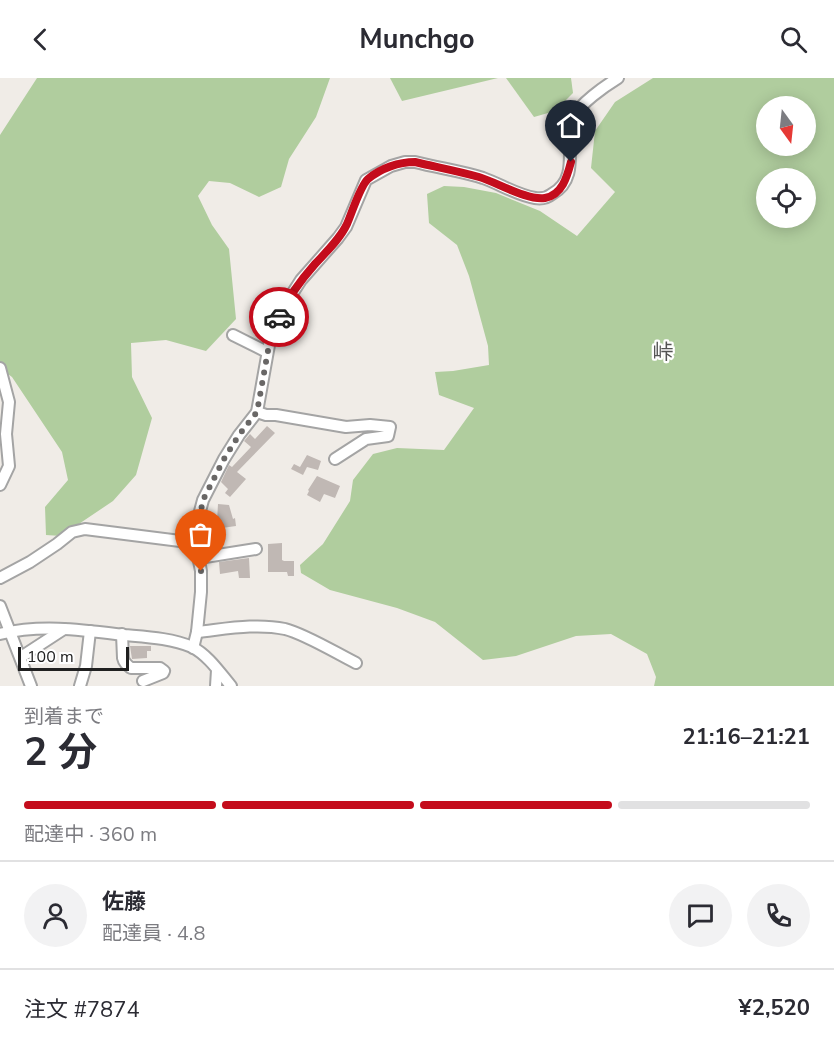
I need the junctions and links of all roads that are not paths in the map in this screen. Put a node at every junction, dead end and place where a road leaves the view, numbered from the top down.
1 (618, 78) edge
2 (281, 313) junction
3 (295, 331) dead end
4 (233, 335) dead end
5 (267, 352) junction
6 (0, 368) edge
7 (257, 412) junction
8 (335, 459) dead end
9 (0, 484) edge
10 (196, 543) junction
11 (256, 549) dead end
12 (199, 558) junction
13 (0, 578) edge
14 (0, 606) edge
15 (64, 629) junction
16 (90, 631) junction
17 (197, 632) junction
18 (5, 633) edge
19 (122, 634) junction
20 (193, 648) junction
21 (21, 657) junction
22 (356, 663) dead end
23 (217, 670) junction
24 (143, 681) dead end
25 (31, 686) edge
26 (80, 686) edge
27 (216, 686) edge
28 (231, 686) edge

1 - 2 street
2 - 3 street
2 - 5 street
4 - 5 street
5 - 7 street
6 - 9 street
7 - 8 street
7 - 10 street
10 - 12 street
10 - 13 street
11 - 12 street
12 - 17 street
14 - 18 street
15 - 16 street
15 - 18 street
15 - 21 street
16 - 19 street
16 - 26 street
17 - 20 street
17 - 22 street
18 - 21 street
19 - 20 street
19 - 24 street
20 - 23 street
21 - 25 street
23 - 27 street
23 - 28 street

